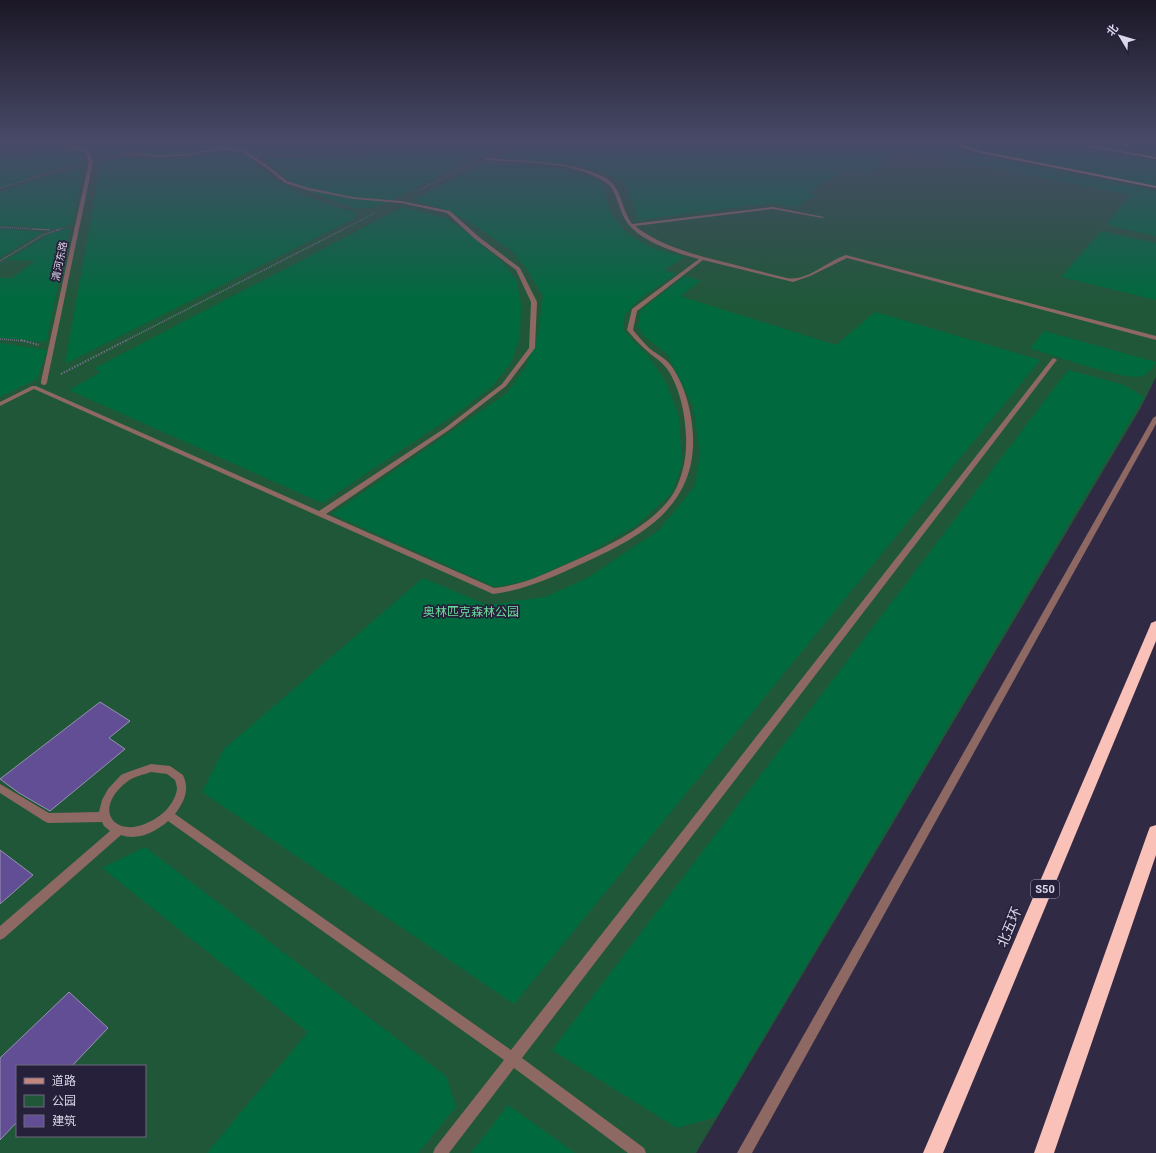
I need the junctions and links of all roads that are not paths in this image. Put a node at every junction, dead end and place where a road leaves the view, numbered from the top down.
1 (83, 195) edge
2 (337, 195) edge
3 (616, 195) edge
4 (822, 217) dead end
5 (631, 225) junction
6 (703, 258) junction
7 (1156, 338) edge
8 (1054, 360) dead end
9 (44, 380) dead end
10 (0, 404) edge
11 (1156, 418) edge
12 (320, 514) junction
13 (1156, 626) edge
14 (0, 788) edge
15 (169, 816) junction
16 (105, 817) junction
17 (118, 831) junction
18 (1156, 832) edge
19 (0, 934) edge
20 (514, 1060) junction
21 (440, 1153) edge
22 (638, 1153) edge
23 (744, 1153) edge
24 (933, 1153) edge
25 (1044, 1153) edge

1 - 9 street, 清河东路
2 - 12 street
3 - 5 street
4 - 5 street
5 - 6 street
6 - 7 street
6 - 12 street
8 - 20 street
10 - 12 street
11 - 23 street
13 - 24 highway, 北五环 / S50
14 - 16 street
15 - 16 street
15 - 17 street
15 - 20 street
16 - 17 street
17 - 19 street
18 - 25 highway
20 - 21 street
20 - 22 street

